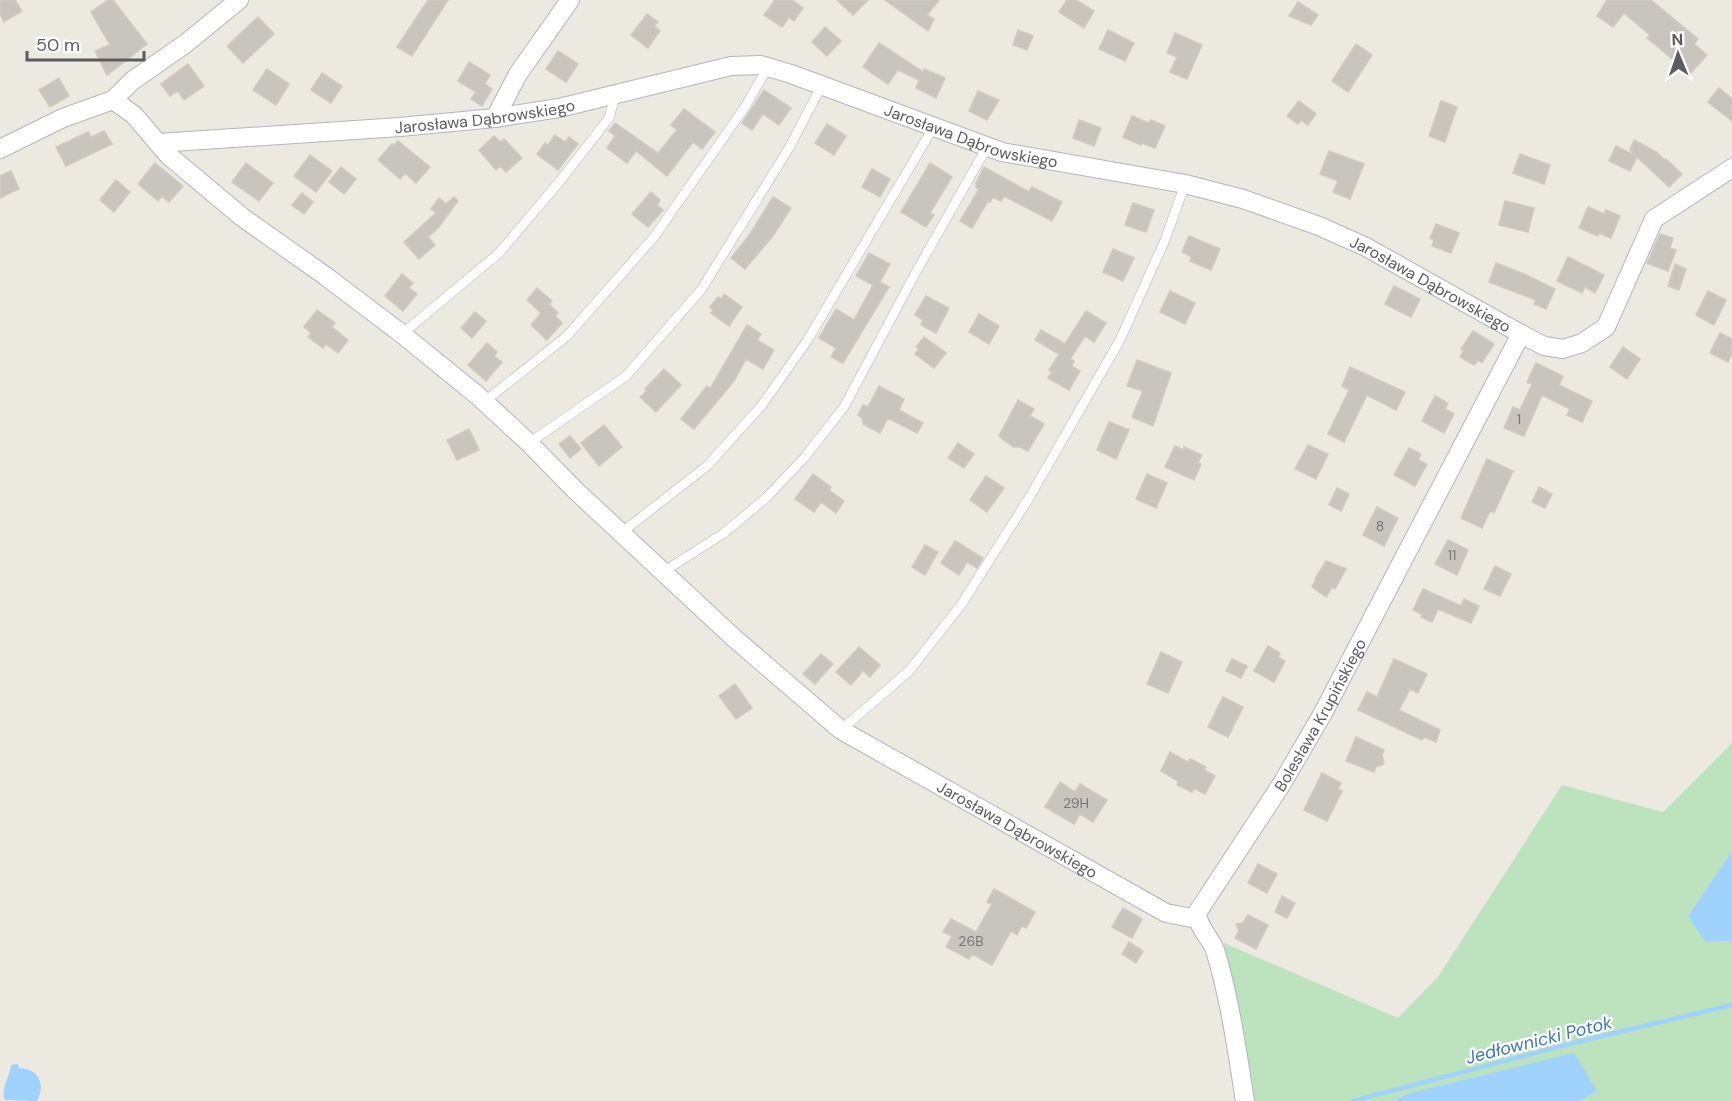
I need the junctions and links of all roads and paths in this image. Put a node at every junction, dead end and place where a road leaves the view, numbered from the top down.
1 (239, 0) edge
2 (570, 0) edge
3 (768, 67) junction
4 (822, 85) junction
5 (615, 96) junction
6 (113, 100) junction
7 (495, 118) junction
8 (933, 128) junction
9 (158, 143) junction
10 (987, 147) junction
11 (0, 149) edge
12 (1732, 168) edge
13 (1185, 184) junction
14 (402, 334) junction
15 (1521, 334) junction
16 (484, 402) junction
17 (530, 443) junction
18 (621, 533) junction
19 (663, 572) junction
20 (841, 730) junction
21 (1197, 919) junction
22 (1245, 1101) edge

1 - 6 street
2 - 7 street
3 - 4 street, Jarosława Dąbrowskiego
3 - 5 street, Jarosława Dąbrowskiego
3 - 16 lane
4 - 8 street, Jarosława Dąbrowskiego
4 - 17 lane
5 - 7 street, Jarosława Dąbrowskiego
5 - 14 lane
6 - 9 street
6 - 11 street
7 - 9 street, Jarosława Dąbrowskiego
8 - 10 street, Jarosława Dąbrowskiego
8 - 18 lane
9 - 14 street, Jarosława Dąbrowskiego
10 - 13 street, Jarosława Dąbrowskiego
10 - 19 lane
12 - 15 street, Jarosława Dąbrowskiego
13 - 15 street, Jarosława Dąbrowskiego
13 - 20 lane
14 - 16 street, Jarosława Dąbrowskiego
15 - 21 street, Bolesława Krupińskiego
16 - 17 street, Jarosława Dąbrowskiego
17 - 18 street, Jarosława Dąbrowskiego
18 - 19 street, Jarosława Dąbrowskiego
19 - 20 street, Jarosława Dąbrowskiego
20 - 21 street, Jarosława Dąbrowskiego
21 - 22 street

